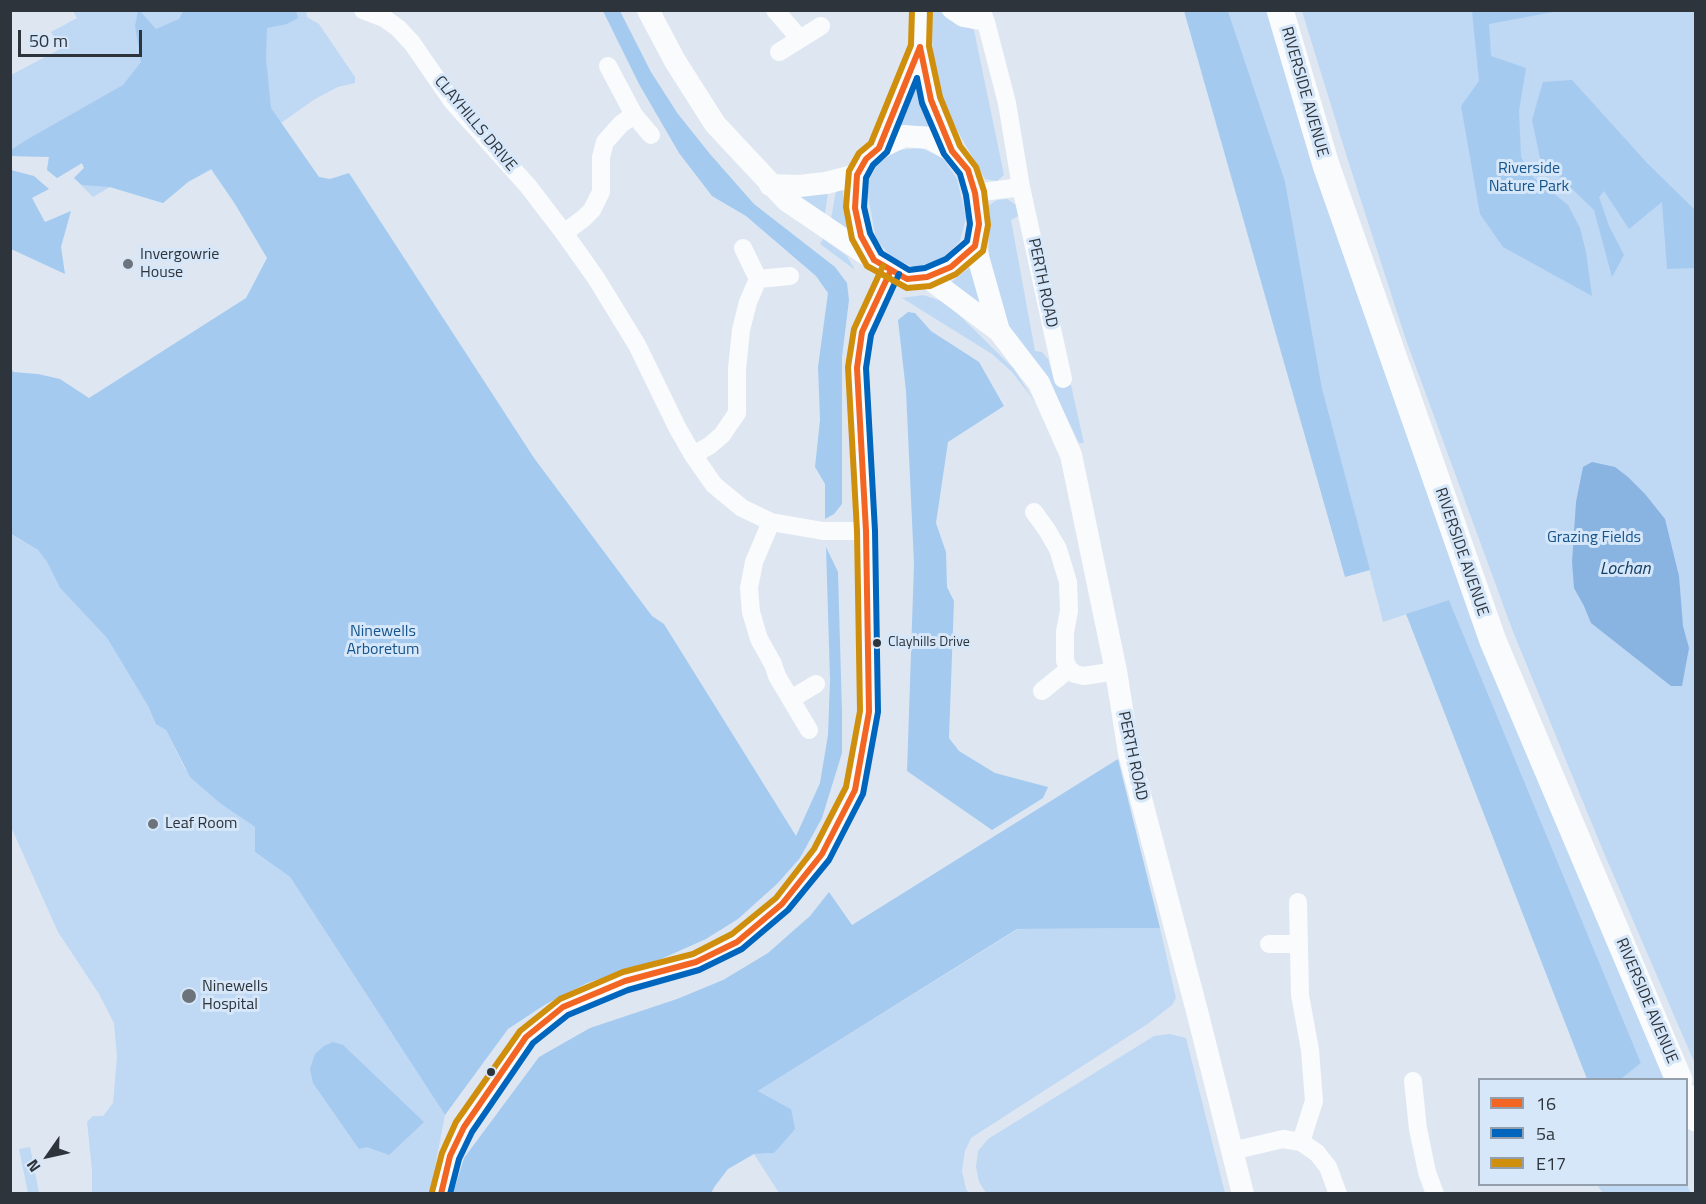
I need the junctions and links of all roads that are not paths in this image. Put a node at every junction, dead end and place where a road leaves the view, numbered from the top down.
1 (363, 10) edge
2 (648, 10) edge
3 (775, 10) edge
4 (921, 10) edge
5 (951, 10) edge
6 (1280, 10) edge
7 (386, 14) edge
8 (983, 16) edge
9 (820, 26) dead end
10 (800, 39) junction
11 (920, 48) junction
12 (779, 52) dead end
13 (608, 66) dead end
14 (634, 115) junction
15 (651, 135) dead end
16 (879, 148) junction
17 (952, 151) junction
18 (857, 176) junction
19 (770, 184) junction
20 (1021, 186) junction
21 (975, 193) junction
22 (564, 233) junction
23 (975, 246) junction
24 (743, 248) dead end
25 (882, 265) junction
26 (790, 276) dead end
27 (927, 277) junction
28 (758, 279) junction
29 (999, 331) junction
30 (1063, 379) dead end
31 (693, 456) junction
32 (1034, 512) dead end
33 (771, 522) junction
34 (866, 531) junction
35 (1069, 669) junction
36 (1116, 671) junction
37 (816, 684) dead end
38 (1041, 691) dead end
39 (791, 699) junction
40 (810, 730) dead end
41 (1298, 902) dead end
42 (1269, 944) dead end
43 (1299, 944) junction
44 (1678, 1078) edge
45 (1413, 1081) dead end
46 (1688, 1102) edge
47 (1695, 1118) edge
48 (1301, 1142) junction
49 (1232, 1151) junction
50 (441, 1194) edge
51 (1243, 1194) edge
52 (1338, 1194) edge
53 (1435, 1194) edge

1 - 7 street, CLAYHILLS DRIVE
2 - 19 street
3 - 10 street
4 - 11 street, PERTH ROAD
5 - 8 street, PERTH ROAD
6 - 44 main road, RIVERSIDE AVENUE
7 - 22 street, CLAYHILLS DRIVE
8 - 20 street, PERTH ROAD
9 - 10 street
10 - 12 street
11 - 16 street, PERTH ROAD
11 - 17 street, PERTH ROAD
13 - 14 street
14 - 15 street
14 - 22 street
16 - 17 street, PERTH ROAD
16 - 18 street, PERTH ROAD
17 - 21 street, PERTH ROAD
18 - 19 street
18 - 25 street
19 - 25 street
20 - 21 street
20 - 30 street, PERTH ROAD
21 - 23 street, PERTH ROAD
22 - 31 street, CLAYHILLS DRIVE
23 - 27 street
23 - 29 street, PERTH ROAD
24 - 28 street
25 - 27 street
25 - 34 street
26 - 28 street
27 - 29 street, PERTH ROAD
28 - 31 street
29 - 36 street, PERTH ROAD
31 - 33 street, CLAYHILLS DRIVE
32 - 35 street
33 - 34 street, CLAYHILLS DRIVE
33 - 39 street
34 - 50 street
35 - 36 street
35 - 38 street
36 - 49 street, PERTH ROAD
37 - 39 street
39 - 40 street
41 - 43 street
42 - 43 street
43 - 48 street
45 - 53 street
46 - 47 main road
48 - 49 street
48 - 52 street
49 - 51 street, PERTH ROAD

